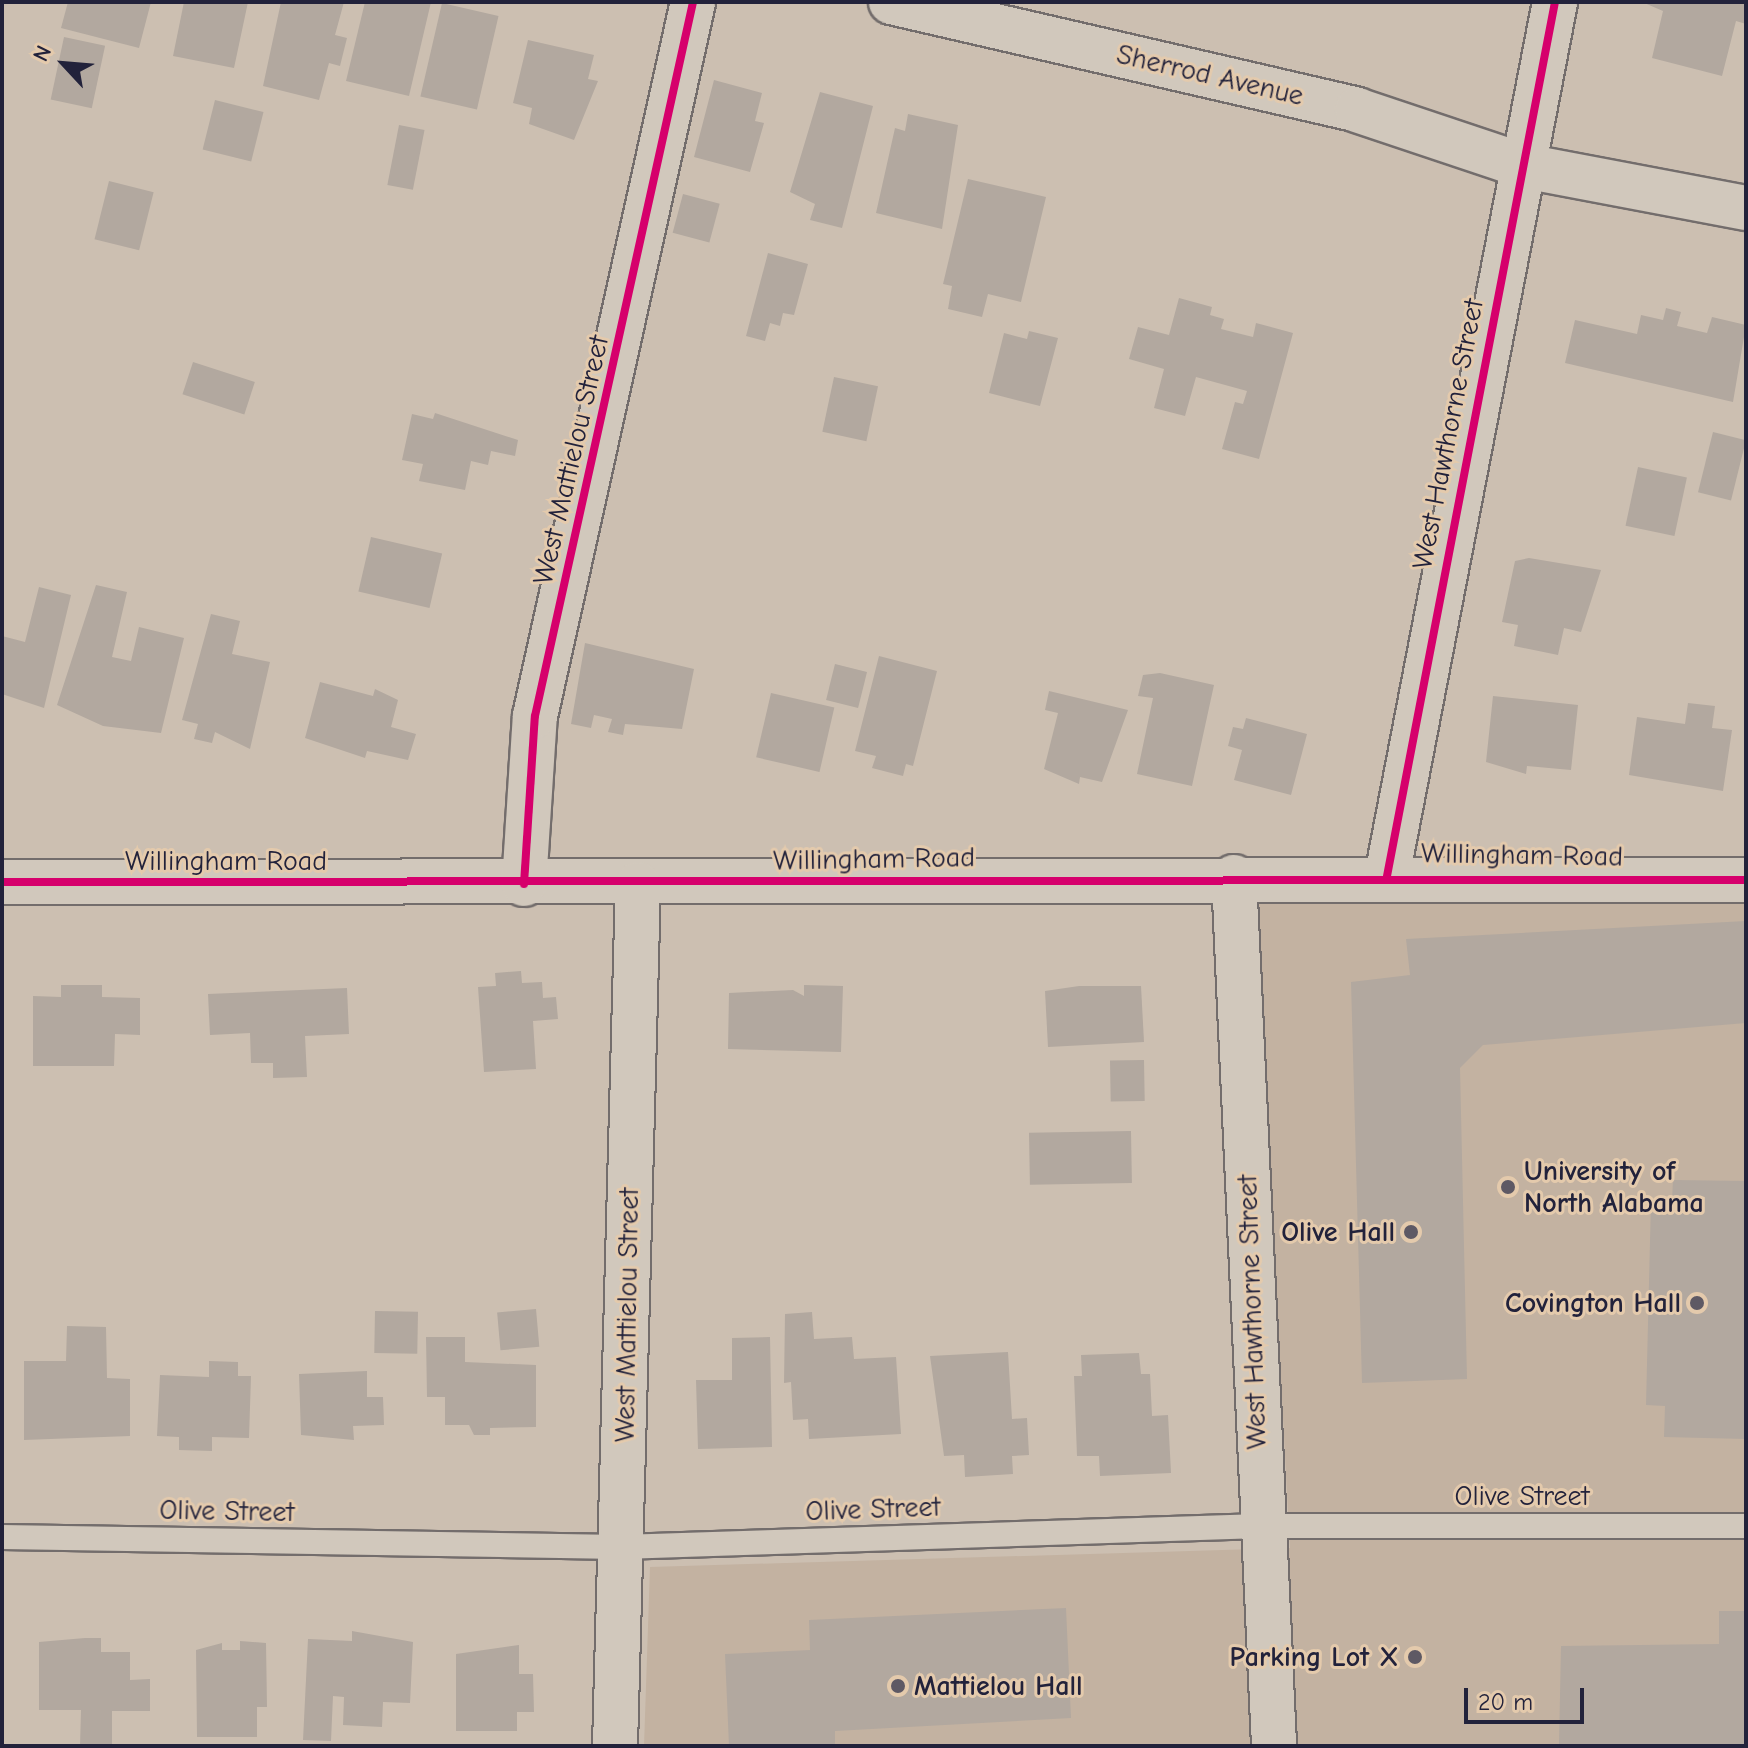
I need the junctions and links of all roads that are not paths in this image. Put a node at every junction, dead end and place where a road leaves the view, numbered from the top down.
1 (693, 2) edge
2 (891, 2) edge
3 (1555, 2) edge
4 (1524, 166) junction
5 (1746, 208) edge
6 (1387, 876) junction
7 (1234, 877) junction
8 (1746, 880) edge
9 (2, 882) edge
10 (524, 884) junction
11 (638, 884) junction
12 (1261, 1526) junction
13 (1746, 1526) edge
14 (2, 1537) edge
15 (621, 1547) junction
16 (615, 1746) edge
17 (1274, 1746) edge

1 - 10 street, West Mattielou Street
2 - 4 street, Sherrod Avenue
3 - 4 street, West Hawthorne Street
4 - 5 street, Sherrod Avenue
4 - 6 street, West Hawthorne Street
6 - 7 street, Willingham Road
6 - 8 street, Willingham Road
7 - 11 street, Willingham Road
7 - 12 street, West Hawthorne Street
9 - 10 street, Willingham Road
10 - 11 street, Willingham Road
11 - 15 street, West Mattielou Street
12 - 13 lane, Olive Street
12 - 15 lane, Olive Street
12 - 17 street, West Hawthorne Street
14 - 15 lane, Olive Street
15 - 16 street, West Mattielou Street

